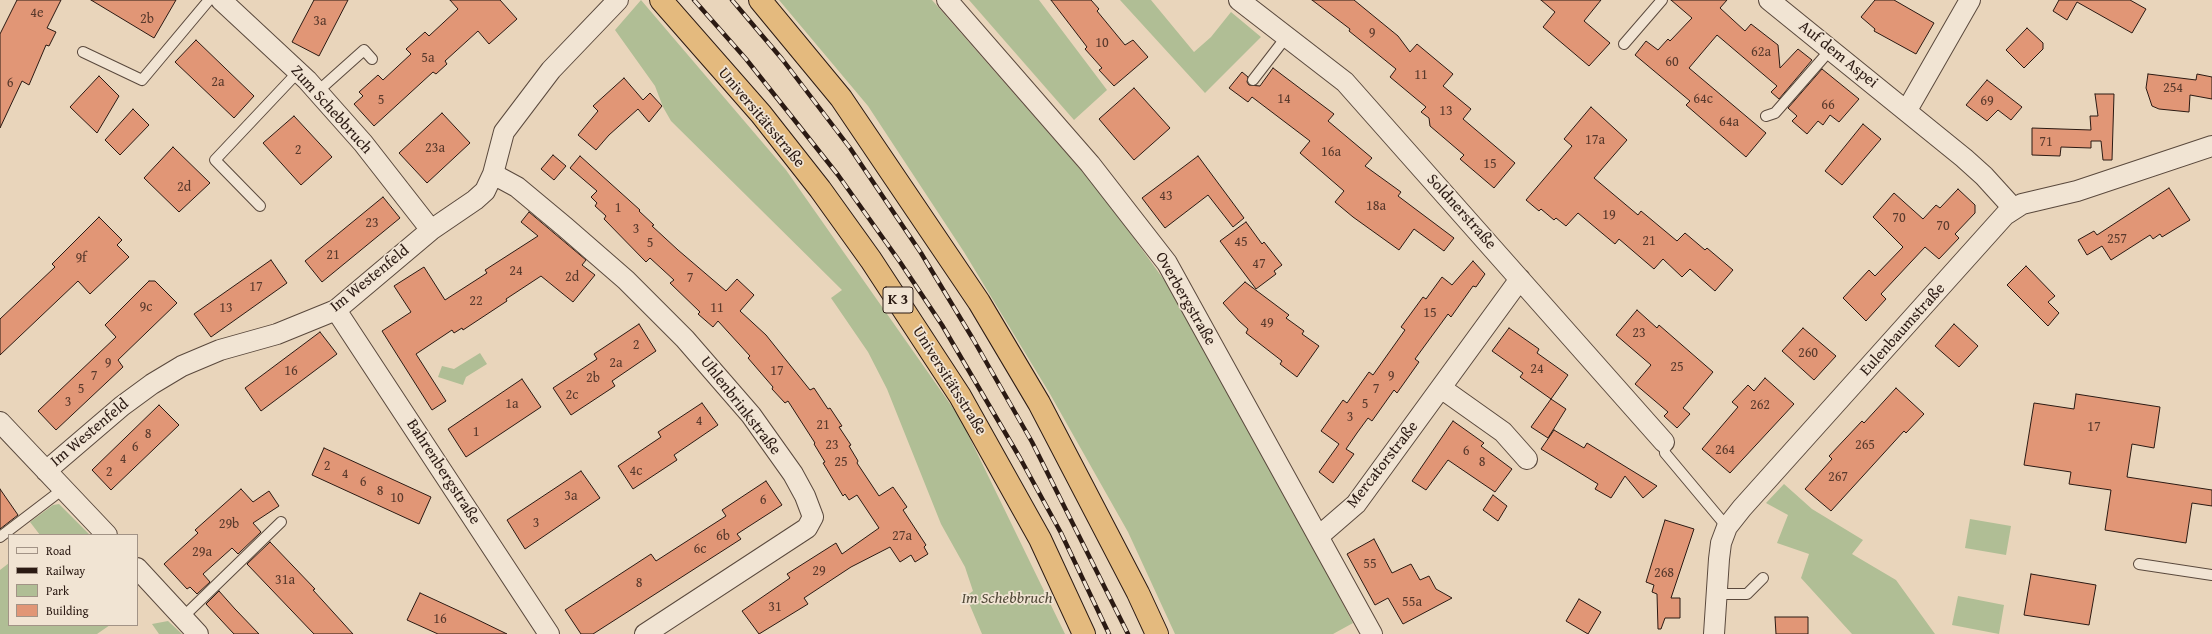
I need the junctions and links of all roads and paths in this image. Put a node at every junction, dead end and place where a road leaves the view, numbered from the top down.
1 (210, 0) edge
2 (221, 0) edge
3 (618, 0) edge
4 (661, 0) edge
5 (760, 0) edge
6 (947, 0) edge
7 (1239, 0) edge
8 (1662, 0) edge
9 (1769, 0) edge
10 (1970, 0) edge
11 (1286, 36) junction
12 (1624, 44) dead end
13 (1831, 49) junction
14 (83, 52) dead end
15 (372, 59) dead end
16 (298, 72) junction
17 (1253, 80) dead end
18 (317, 92) junction
19 (1907, 110) junction
20 (1766, 116) dead end
21 (2212, 146) edge
22 (493, 174) junction
23 (260, 206) dead end
24 (2014, 208) junction
25 (431, 230) junction
26 (1520, 279) junction
27 (336, 310) junction
28 (1441, 388) junction
29 (0, 422) edge
30 (1664, 442) joint
31 (1527, 459) dead end
32 (46, 471) junction
33 (63, 489) junction
34 (282, 522) dead end
35 (1727, 527) junction
36 (106, 534) edge
37 (1319, 536) junction
38 (0, 537) edge
39 (2139, 564) dead end
40 (138, 569) edge
41 (2212, 575) edge
42 (1763, 578) dead end
43 (1716, 594) junction
44 (183, 617) junction
45 (198, 634) edge
46 (549, 634) edge
47 (645, 634) edge
48 (1084, 634) edge
49 (1157, 634) edge
50 (1372, 634) edge
51 (1714, 634) edge

1 - 14 lane
2 - 16 street, Zum Schebbruch
3 - 22 street, Im Westenfeld
4 - 48 highway, Universitätsstraße / K 3
5 - 49 highway
6 - 37 street, Overbergstraße
7 - 11 street, Soldnerstraße
8 - 12 lane
9 - 13 street, Auf dem Aspei
10 - 19 street
11 - 17 lane
11 - 26 street, Soldnerstraße
13 - 19 street, Auf dem Aspei
13 - 20 lane
15 - 18 lane
16 - 18 street, Zum Schebbruch
16 - 23 lane
18 - 25 street, Zum Schebbruch
19 - 24 street, Auf dem Aspei
21 - 24 street, Eulenbaumstraße
22 - 25 street, Im Westenfeld
22 - 47 street, Uhlenbrinkstraße
24 - 35 street, Eulenbaumstraße
25 - 27 street, Im Westenfeld
26 - 28 street, Mercatorstraße
26 - 30 street, Soldnerstraße
27 - 32 street, Im Westenfeld
27 - 46 street, Bahrenbergstraße
28 - 31 street
28 - 37 street, Mercatorstraße
29 - 32 street
30 - 35 lane
32 - 33 street
33 - 36 street
33 - 38 lane
34 - 44 lane
35 - 43 street, Eulenbaumstraße
37 - 50 street, Overbergstraße
39 - 41 lane
40 - 44 street
42 - 43 lane
43 - 51 street, Eulenbaumstraße
44 - 45 street

